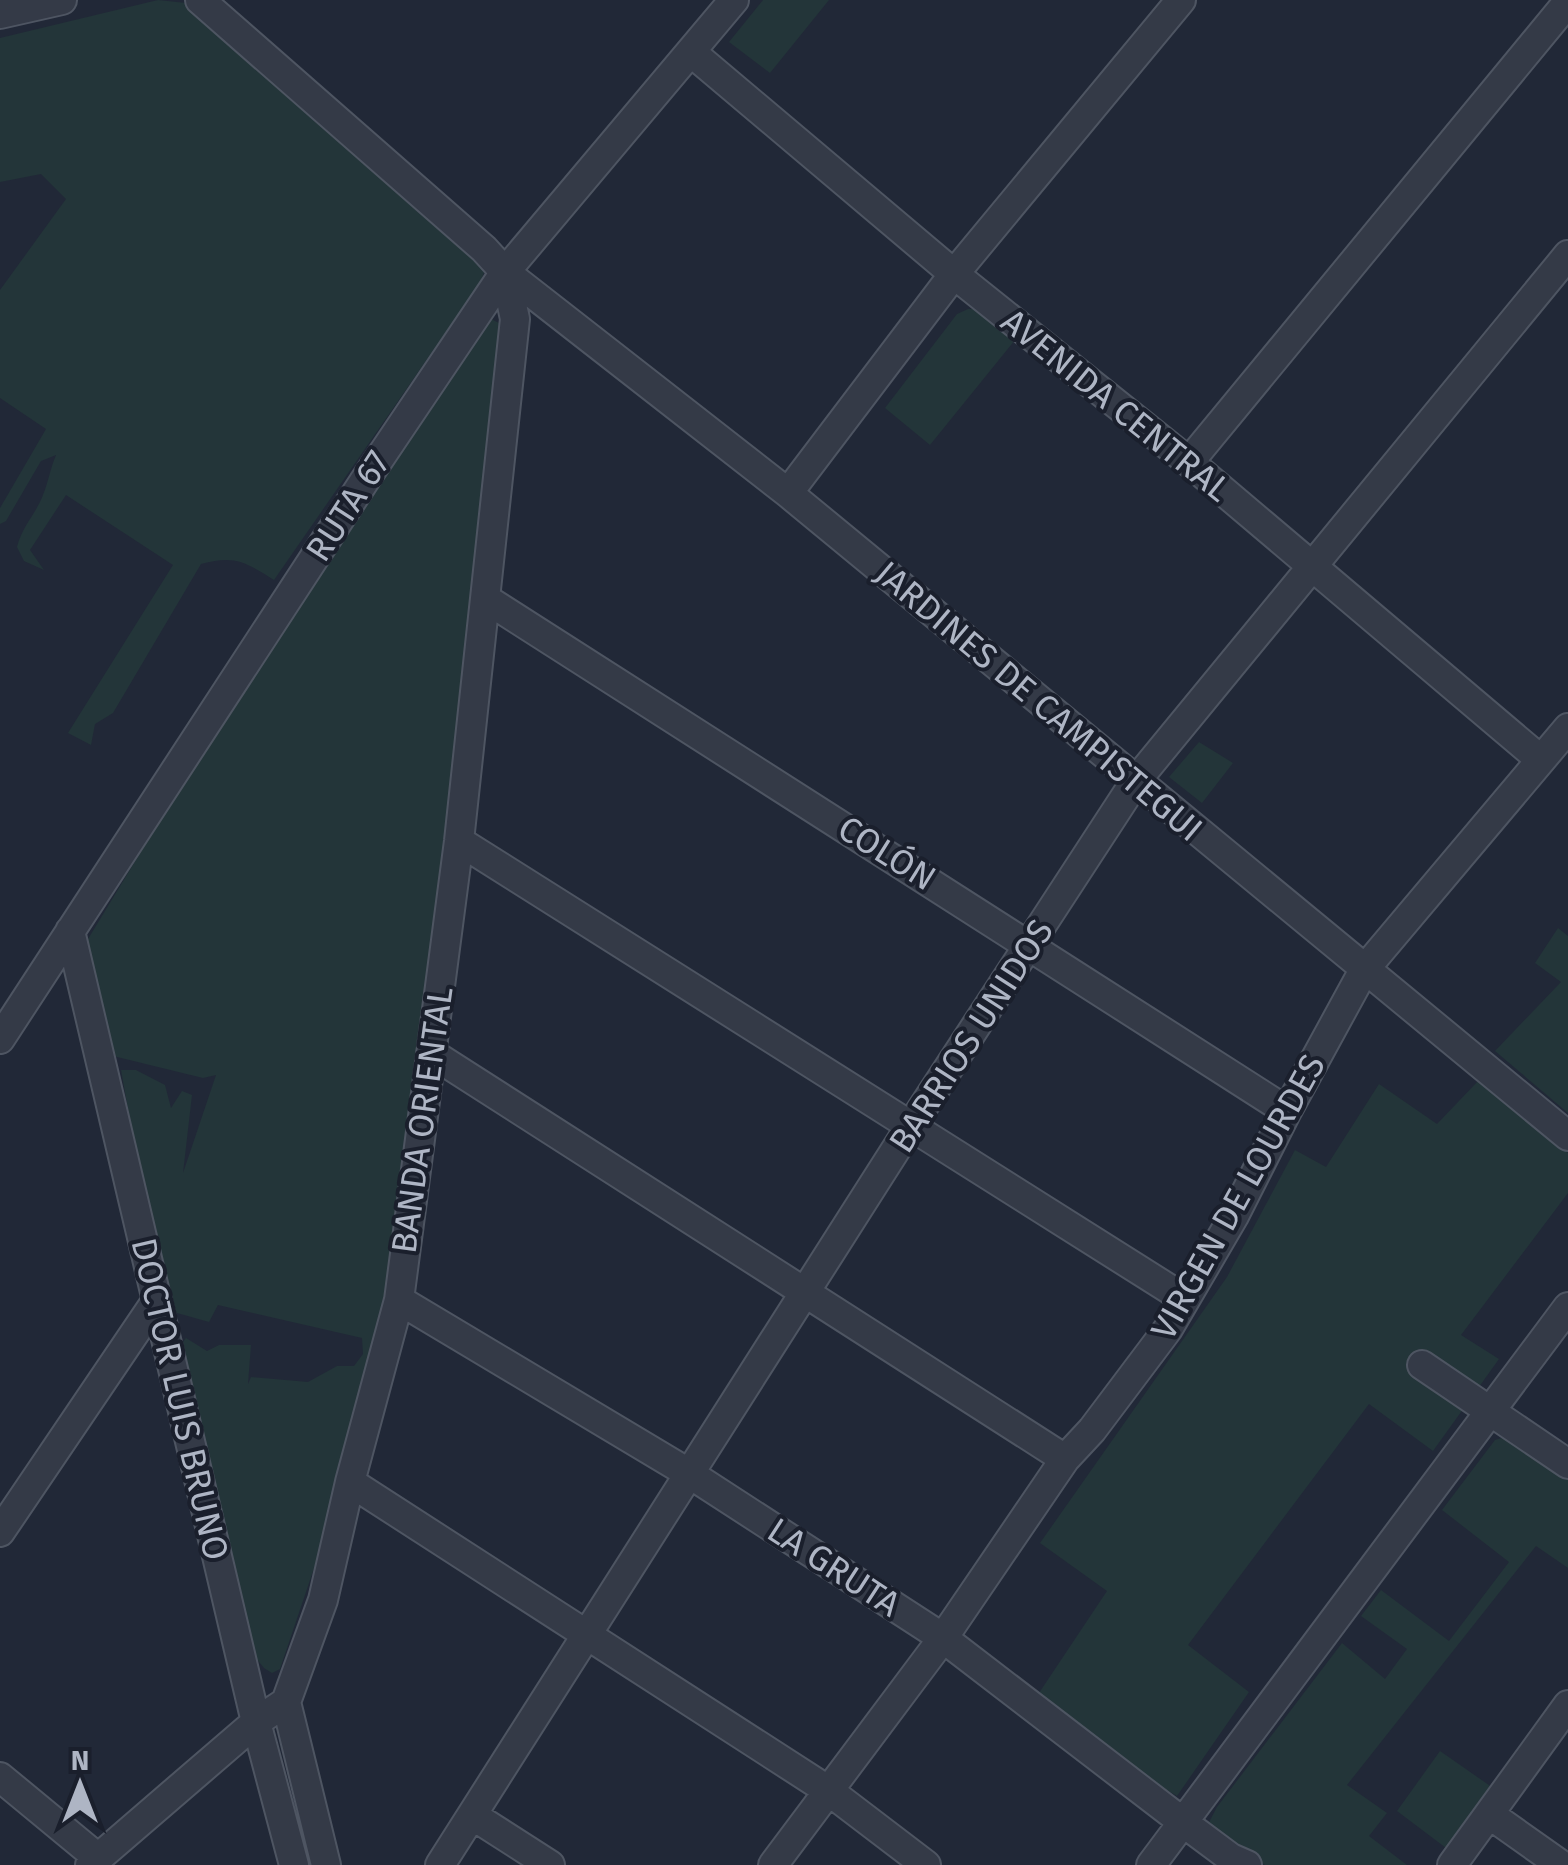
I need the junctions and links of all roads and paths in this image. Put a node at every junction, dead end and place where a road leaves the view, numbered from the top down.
1 (62, 0) edge
2 (200, 0) edge
3 (734, 0) edge
4 (1181, 0) edge
5 (1568, 2) edge
6 (0, 14) edge
7 (690, 52) junction
8 (1568, 255) edge
9 (505, 272) junction
10 (954, 274) junction
11 (1189, 462) junction
12 (788, 493) junction
13 (1312, 566) junction
14 (486, 598) junction
15 (1568, 728) edge
16 (1541, 760) junction
17 (1135, 782) junction
18 (459, 840) junction
19 (70, 931) junction
20 (1031, 944) junction
21 (1364, 970) junction
22 (0, 1040) edge
23 (431, 1053) junction
24 (1287, 1111) junction
25 (912, 1124) junction
26 (1568, 1136) edge
27 (806, 1292) junction
28 (1185, 1298) junction
29 (157, 1300) junction
30 (398, 1300) junction
31 (1568, 1306) edge
32 (1422, 1365) dead end
33 (1491, 1410) junction
34 (1066, 1459) junction
35 (1568, 1464) edge
36 (690, 1474) junction
37 (350, 1482) junction
38 (0, 1532) edge
39 (588, 1635) junction
40 (943, 1638) junction
41 (286, 1702) junction
42 (1568, 1706) edge
43 (256, 1722) junction
44 (0, 1778) edge
45 (829, 1791) junction
46 (1489, 1814) junction
47 (472, 1815) junction
48 (1184, 1823) junction
49 (94, 1862) edge
50 (294, 1865) edge
51 (326, 1865) edge
52 (440, 1865) edge
53 (550, 1865) edge
54 (773, 1865) edge
55 (926, 1865) edge
56 (1152, 1865) edge
57 (1247, 1865) edge
58 (1452, 1865) edge
59 (1561, 1865) edge

1 - 6 street
2 - 9 street, JARDINES DE CAMPISTEGUI
3 - 7 street, RUTA 67
4 - 10 street
5 - 11 street
7 - 9 street, RUTA 67
7 - 10 street, AVENIDA CENTRAL
8 - 13 street, BARRIOS UNIDOS
9 - 12 street, JARDINES DE CAMPISTEGUI
9 - 14 street, BANDA ORIENTAL
9 - 19 street, RUTA 67
10 - 11 street, AVENIDA CENTRAL
10 - 12 street
11 - 13 street, AVENIDA CENTRAL
12 - 17 street, JARDINES DE CAMPISTEGUI
13 - 16 street, AVENIDA CENTRAL
13 - 17 street, BARRIOS UNIDOS
14 - 18 street, BANDA ORIENTAL
14 - 20 street, COLÓN
15 - 16 street, VIRGEN DE LOURDES
16 - 21 street, VIRGEN DE LOURDES
17 - 20 street, BARRIOS UNIDOS
17 - 21 street, JARDINES DE CAMPISTEGUI
18 - 23 street, BANDA ORIENTAL
18 - 25 street
19 - 22 street, RUTA 67
19 - 29 street, DOCTOR LUIS BRUNO
20 - 24 street, COLÓN
20 - 25 street, BARRIOS UNIDOS
21 - 24 street, VIRGEN DE LOURDES
21 - 26 street, JARDINES DE CAMPISTEGUI
23 - 27 street
23 - 30 street, BANDA ORIENTAL
24 - 28 street, VIRGEN DE LOURDES
25 - 27 street, BARRIOS UNIDOS
25 - 28 street
27 - 34 street
27 - 36 street, BARRIOS UNIDOS
28 - 34 street, VIRGEN DE LOURDES
29 - 38 street
29 - 43 street, DOCTOR LUIS BRUNO
30 - 36 street, LA GRUTA
30 - 37 street, BANDA ORIENTAL
31 - 33 street
32 - 33 street
33 - 35 street
33 - 48 street
34 - 40 street, VIRGEN DE LOURDES
36 - 39 street, BARRIOS UNIDOS
36 - 40 street, LA GRUTA
37 - 39 street
37 - 41 street, BANDA ORIENTAL
39 - 45 street
39 - 47 street, BARRIOS UNIDOS
40 - 45 street, VIRGEN DE LOURDES
40 - 48 street, LA GRUTA
41 - 43 street
41 - 51 street
42 - 46 street
43 - 49 street
43 - 50 street, DOCTOR LUIS BRUNO
44 - 49 street
45 - 54 street, VIRGEN DE LOURDES
45 - 55 street
46 - 58 street
46 - 59 street
47 - 52 street, BARRIOS UNIDOS
47 - 53 street
48 - 56 street
48 - 57 street, LA GRUTA

